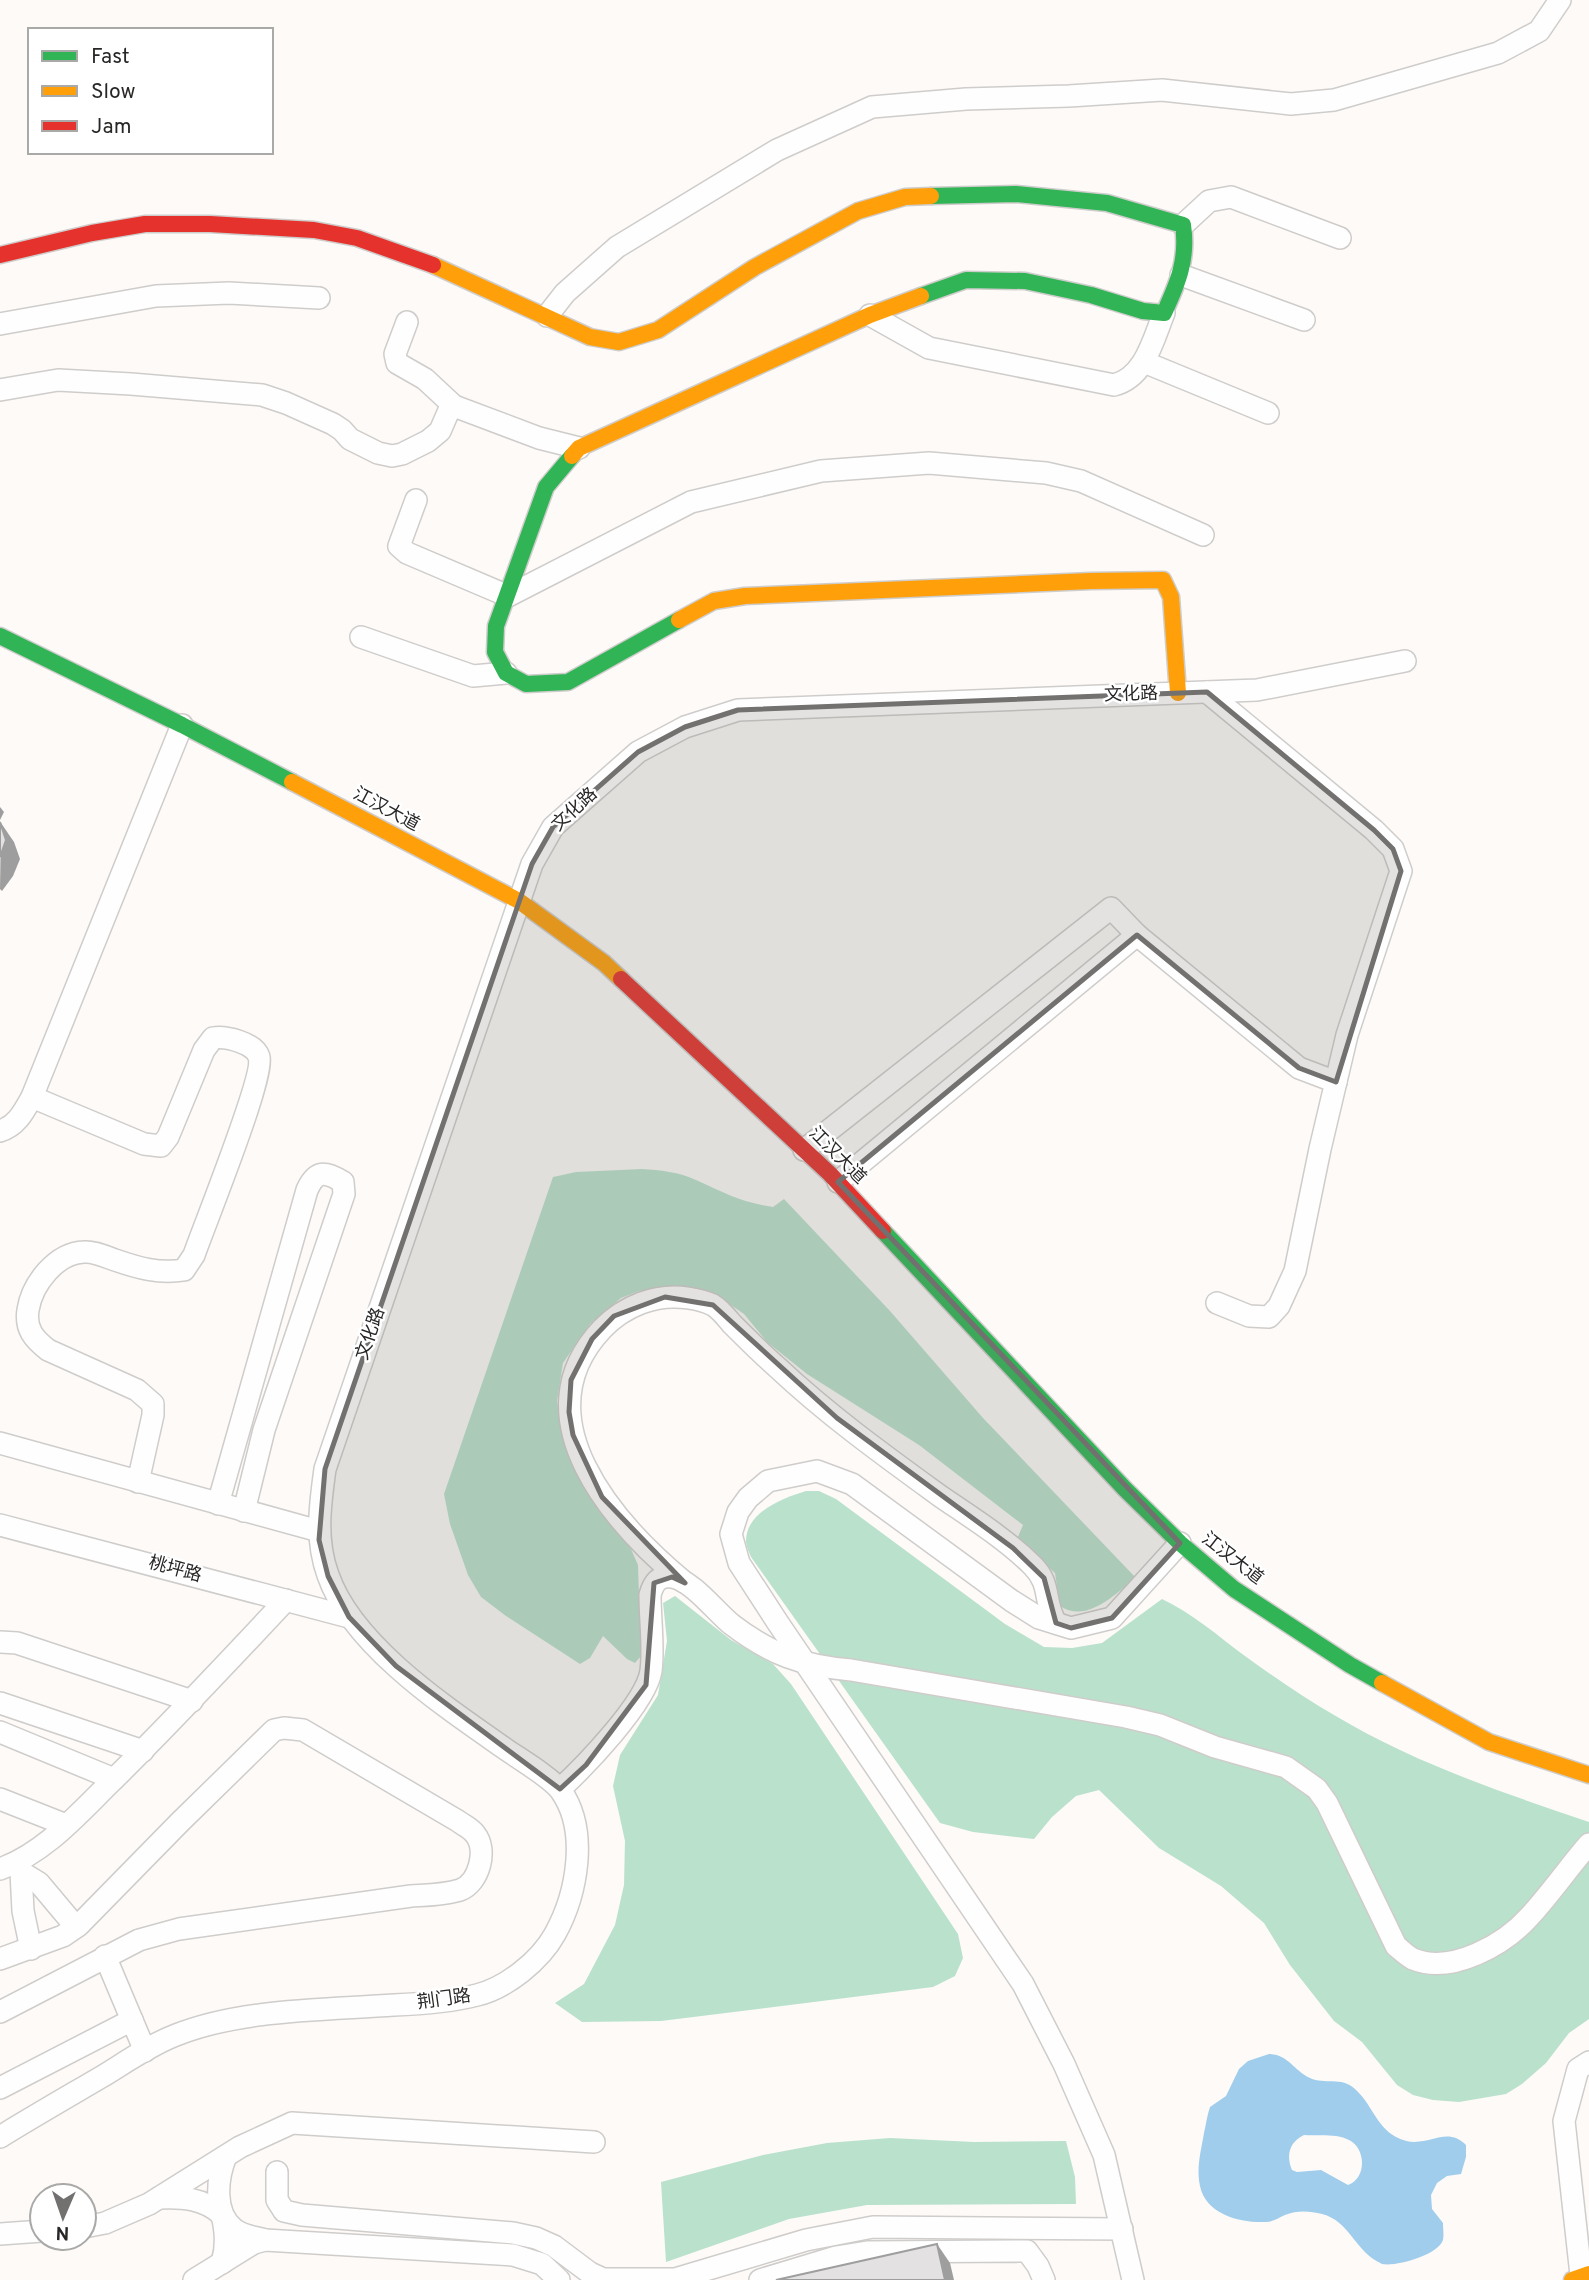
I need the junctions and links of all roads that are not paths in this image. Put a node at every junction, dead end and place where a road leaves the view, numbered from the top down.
1 (1560, 0) edge
2 (1183, 225) junction
3 (1340, 238) dead end
4 (0, 256) edge
5 (1181, 275) junction
6 (319, 298) dead end
7 (1164, 313) junction
8 (870, 315) junction
9 (547, 316) junction
10 (1304, 320) dead end
11 (407, 322) dead end
12 (0, 324) edge
13 (1144, 362) junction
14 (0, 390) edge
15 (454, 406) junction
16 (1268, 412) dead end
17 (579, 448) junction
18 (416, 500) dead end
19 (1203, 534) dead end
20 (508, 596) junction
21 (0, 636) edge
22 (361, 637) dead end
23 (1405, 661) dead end
24 (506, 673) junction
25 (1207, 692) junction
26 (1178, 693) junction
27 (182, 725) junction
28 (519, 901) junction
29 (1137, 935) junction
30 (1336, 1082) junction
31 (32, 1097) junction
32 (0, 1131) edge
33 (804, 1150) junction
34 (838, 1182) junction
35 (1217, 1303) dead end
36 (0, 1443) edge
37 (138, 1482) junction
38 (218, 1504) junction
39 (244, 1511) junction
40 (0, 1525) edge
41 (319, 1531) junction
42 (1180, 1543) junction
43 (685, 1583) junction
44 (286, 1600) junction
45 (349, 1617) junction
46 (1056, 1623) junction
47 (0, 1643) edge
48 (807, 1664) junction
49 (192, 1701) junction
50 (0, 1703) edge
51 (0, 1732) edge
52 (143, 1751) junction
53 (1589, 1775) edge
54 (114, 1779) junction
55 (560, 1789) junction
56 (0, 1800) edge
57 (66, 1825) junction
58 (1589, 1844) edge
59 (0, 1868) edge
60 (21, 1872) junction
61 (0, 1883) edge
62 (76, 1927) junction
63 (32, 1949) junction
64 (105, 1956) junction
65 (0, 1959) edge
66 (0, 2012) edge
67 (132, 2020) junction
68 (145, 2051) junction
69 (1589, 2062) edge
70 (0, 2088) edge
71 (0, 2137) edge
72 (594, 2141) dead end
73 (226, 2156) junction
74 (277, 2172) dead end
75 (159, 2198) junction
76 (222, 2214) junction
77 (417, 2223) junction
78 (98, 2224) edge
79 (1122, 2229) junction
80 (28, 2232) edge
81 (0, 2234) edge
82 (265, 2240) junction
83 (417, 2248) junction
84 (222, 2263) junction
85 (1581, 2276) edge
86 (194, 2280) edge
87 (559, 2280) edge
88 (760, 2280) edge
89 (1044, 2280) edge
90 (1129, 2280) edge

1 - 9 street
2 - 3 street
2 - 5 street
2 - 9 street
4 - 9 street
5 - 7 street
5 - 10 street
6 - 12 street
7 - 8 street
7 - 13 street
8 - 13 street
8 - 17 street
11 - 15 street
13 - 16 street
14 - 15 street
15 - 17 street
17 - 20 street
18 - 20 street
19 - 20 street
20 - 24 street
21 - 27 street, 江汉大道
22 - 24 street
23 - 25 street, 文化路
24 - 26 street
25 - 26 street, 文化路
25 - 30 street
26 - 28 street, 文化路
27 - 28 street, 江汉大道
27 - 31 street
28 - 33 street, 江汉大道
28 - 41 street, 文化路
29 - 30 street
29 - 33 street
29 - 34 street
30 - 35 street
31 - 32 street
31 - 37 street
33 - 34 street, 江汉大道
34 - 42 street, 江汉大道
36 - 37 street
37 - 38 street
38 - 39 street
38 - 39 street
39 - 41 street
40 - 44 street, 桃坪路
41 - 45 street, 文化路
42 - 46 street
42 - 53 street, 江汉大道
43 - 46 street
43 - 48 street
43 - 55 street
44 - 45 street, 桃坪路
44 - 49 street
45 - 55 street
46 - 48 street
47 - 49 street
48 - 58 street
48 - 79 street
49 - 52 street
50 - 52 street
51 - 54 street
52 - 54 street
54 - 57 street
55 - 68 street, 荆门路
56 - 57 street
57 - 59 street
60 - 61 street
60 - 62 street
60 - 63 street
62 - 63 street
62 - 64 street
63 - 65 street
64 - 66 street
64 - 67 street
67 - 68 street
67 - 70 street
68 - 71 street, 荆门路
69 - 85 street
72 - 73 street
73 - 75 street
73 - 76 street
74 - 77 street
75 - 76 street
75 - 78 street
76 - 82 street
76 - 84 street
77 - 79 street
77 - 83 street
79 - 90 street
80 - 81 street
82 - 83 street
82 - 84 street
83 - 87 street
84 - 86 street
88 - 89 street

